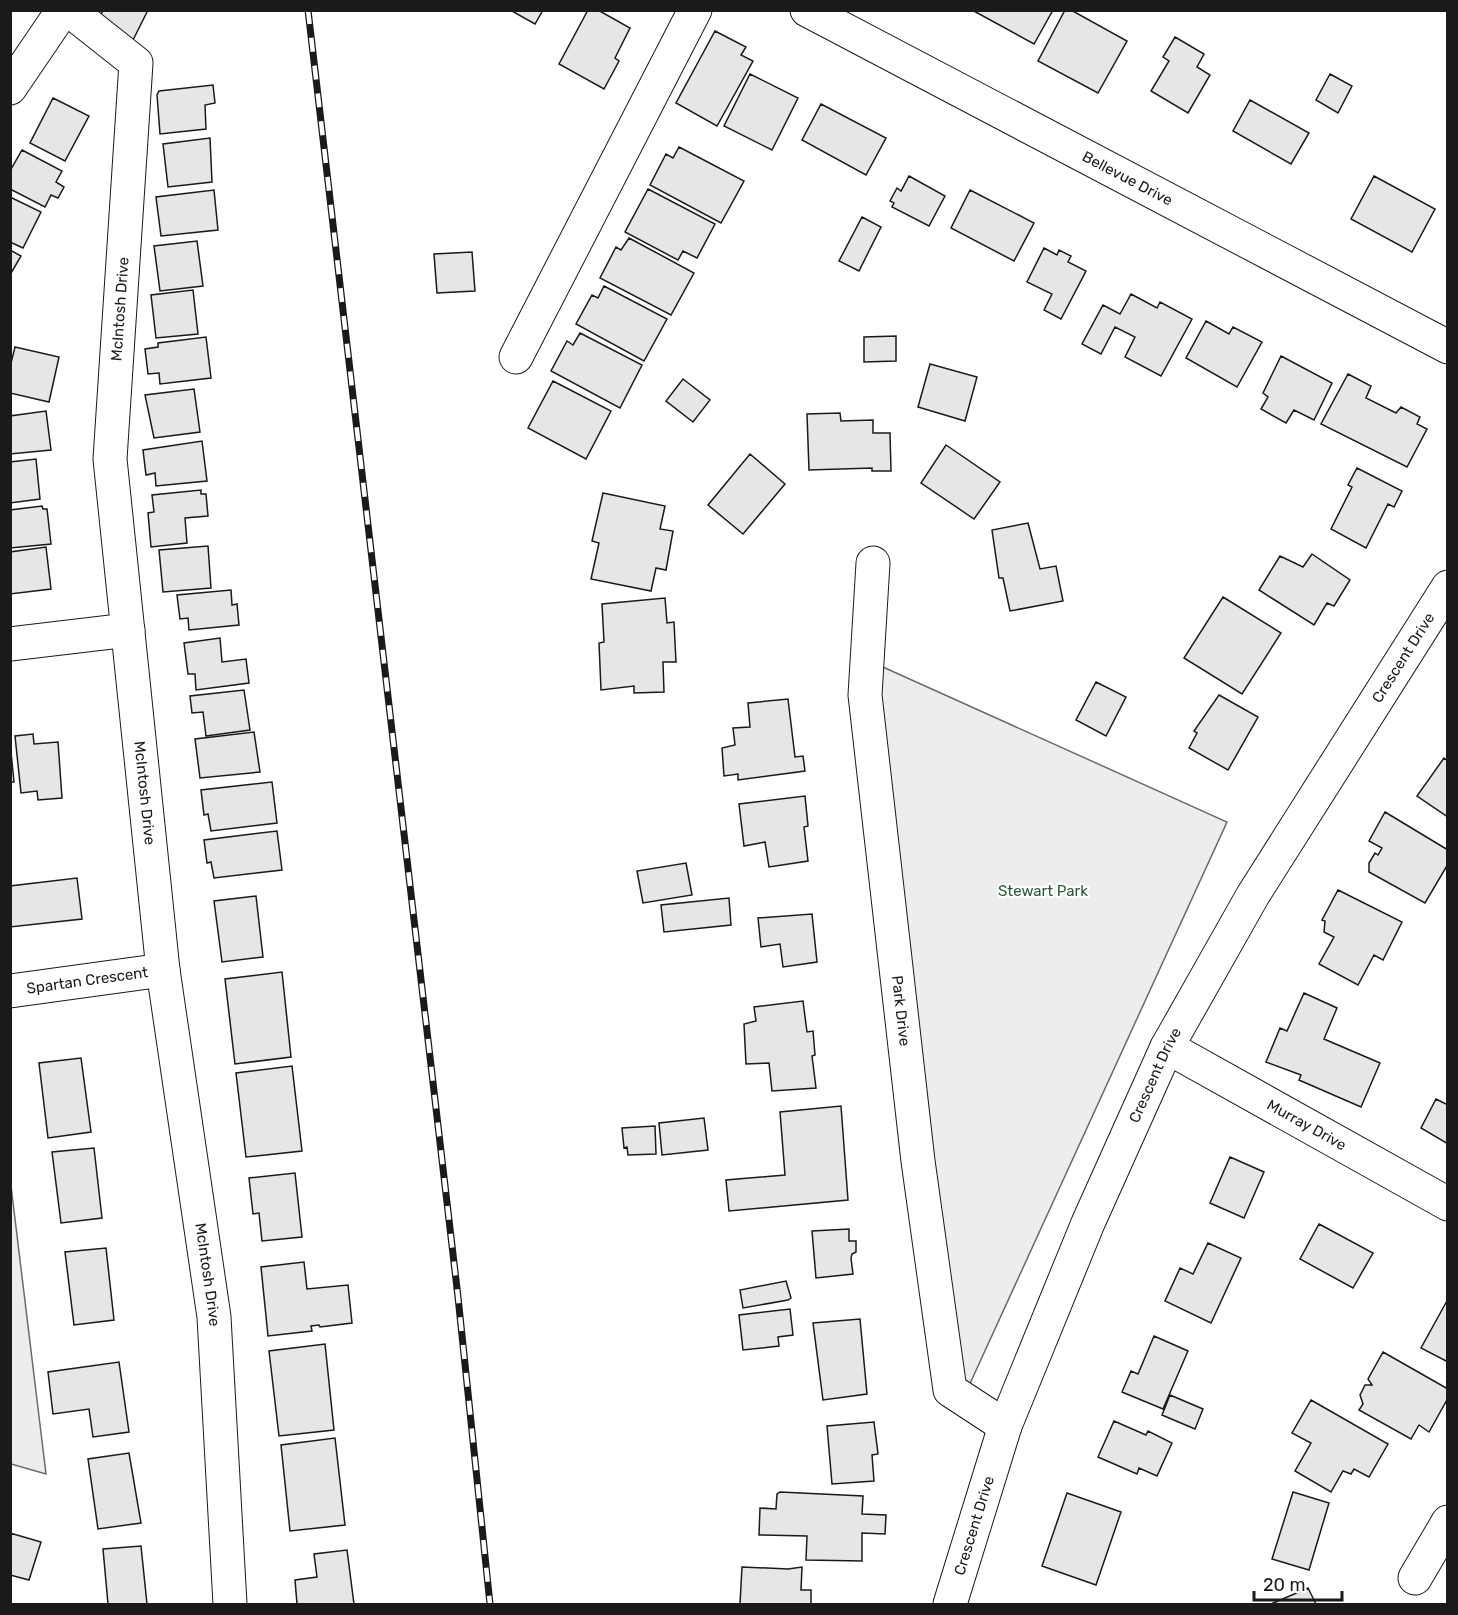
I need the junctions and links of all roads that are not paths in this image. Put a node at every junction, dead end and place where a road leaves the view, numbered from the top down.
1 (63, 10) edge
2 (69, 10) edge
3 (695, 10) edge
4 (807, 10) edge
5 (10, 88) edge
6 (1448, 347) edge
7 (516, 357) dead end
8 (873, 563) dead end
9 (1448, 588) edge
10 (128, 630) junction
11 (10, 644) edge
12 (163, 970) junction
13 (10, 991) edge
14 (1167, 1047) junction
15 (1448, 1204) edge
16 (1005, 1426) junction
17 (1448, 1522) edge
18 (1415, 1578) dead end
19 (230, 1605) edge
20 (950, 1605) edge

1 - 5 street
2 - 10 street, McIntosh Drive
3 - 7 street
4 - 6 street, Bellevue Drive
8 - 16 street, Park Drive
9 - 14 street, Crescent Drive
10 - 11 street
10 - 12 street, McIntosh Drive
12 - 13 street, Spartan Crescent
12 - 19 street, McIntosh Drive
14 - 15 street, Murray Drive
14 - 16 street, Crescent Drive
16 - 20 street, Crescent Drive
17 - 18 street

